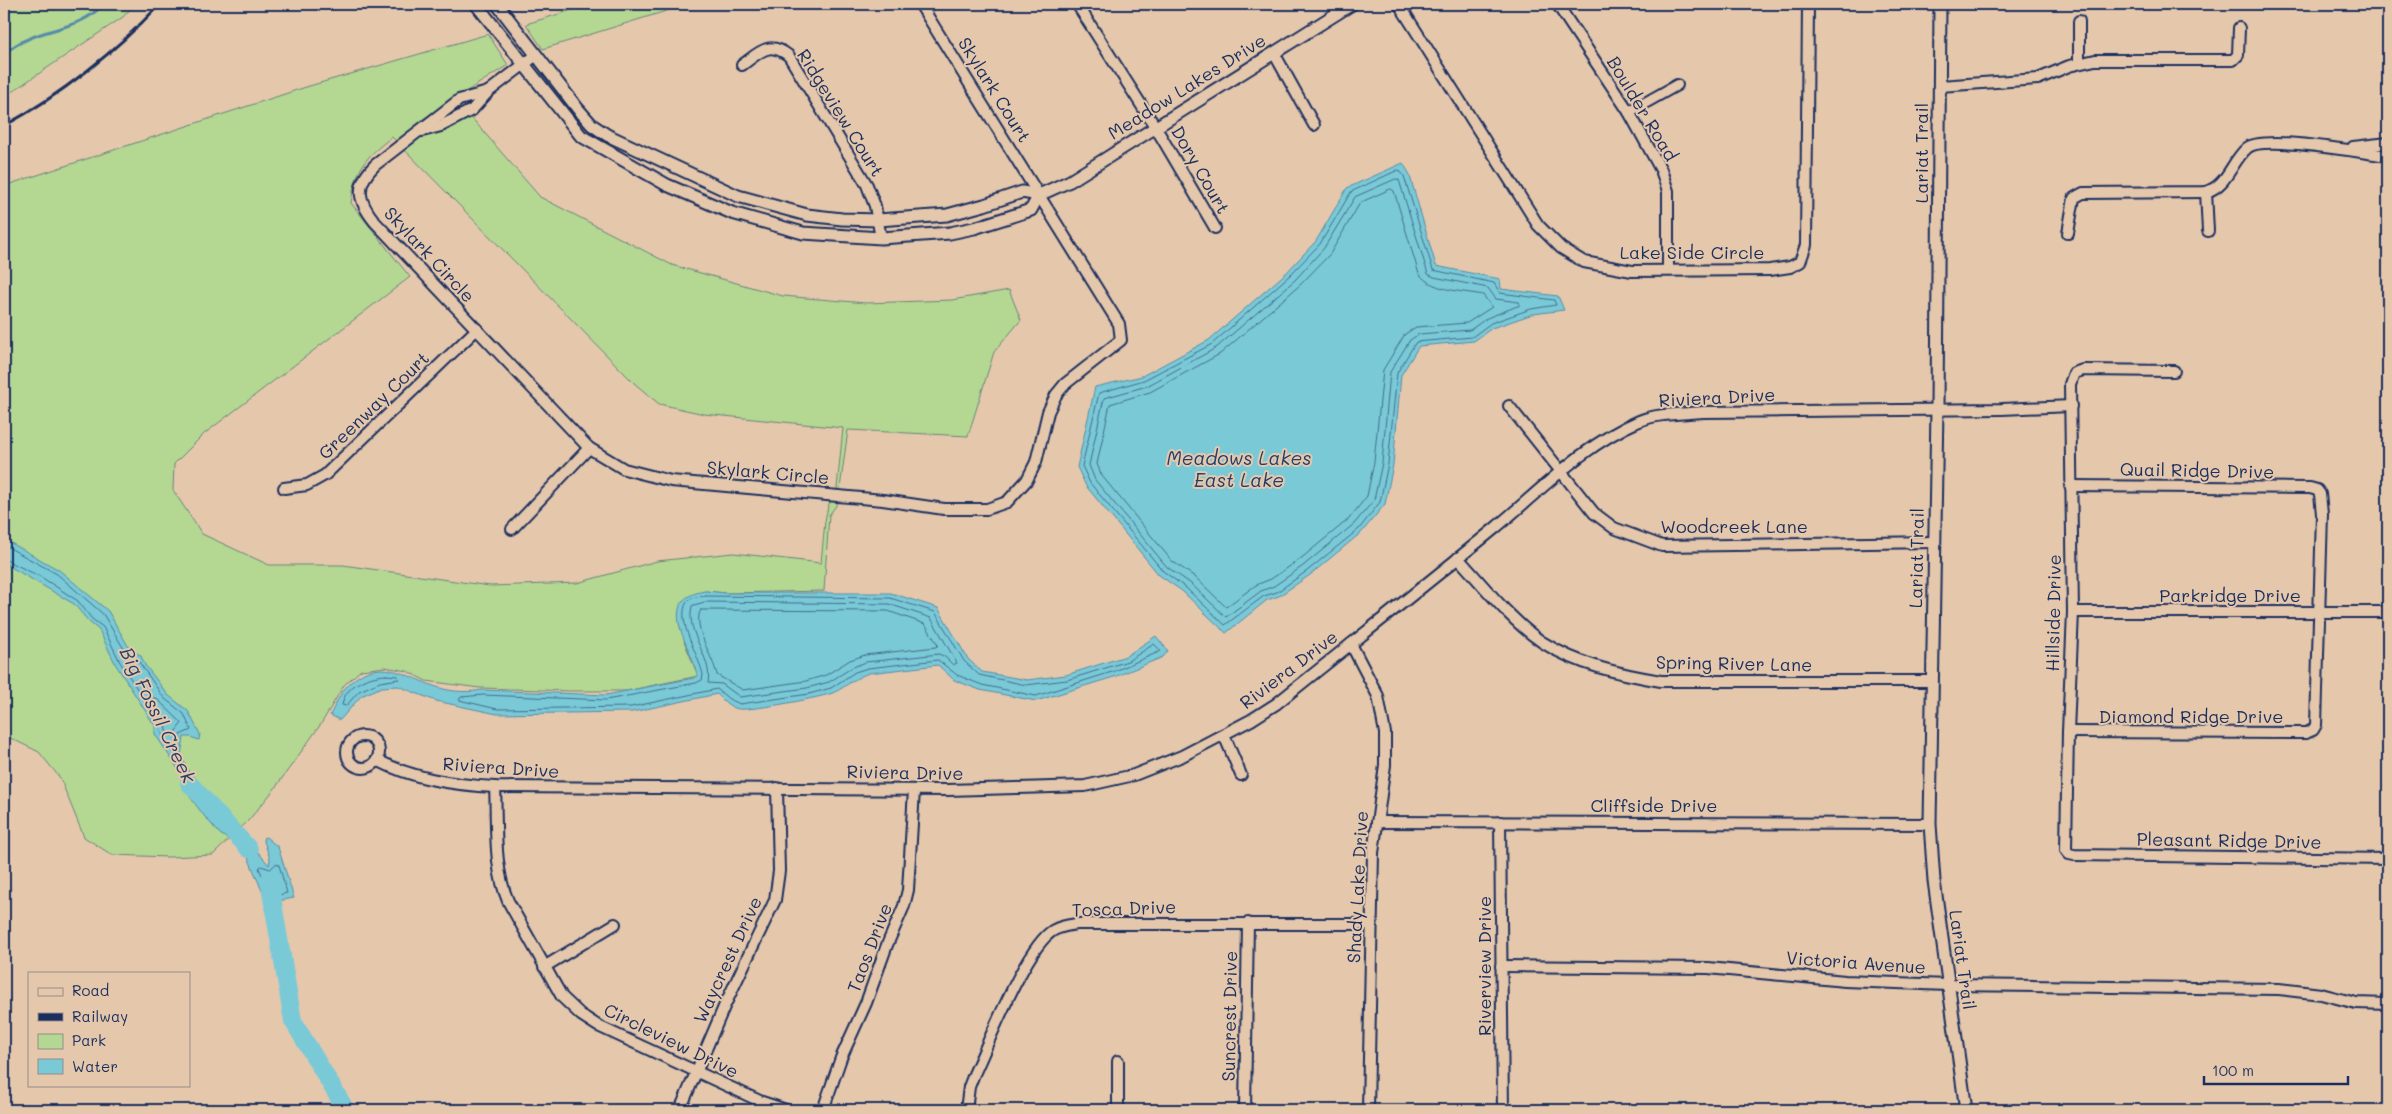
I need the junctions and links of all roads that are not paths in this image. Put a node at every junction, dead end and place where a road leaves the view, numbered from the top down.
1 (476, 4) edge
2 (497, 4) edge
3 (920, 4) edge
4 (1077, 4) edge
5 (1352, 4) edge
6 (1399, 4) edge
7 (1557, 4) edge
8 (1808, 4) edge
9 (1940, 4) edge
10 (2079, 21) dead end
11 (2239, 28) dead end
12 (1274, 53) junction
13 (535, 56) junction
14 (2079, 63) junction
15 (742, 65) dead end
16 (524, 66) junction
17 (1677, 85) dead end
18 (1940, 86) junction
19 (1629, 112) junction
20 (1314, 125) dead end
21 (1156, 128) junction
22 (2388, 143) edge
23 (2334, 149) junction
24 (2388, 156) edge
25 (2206, 192) junction
26 (1039, 195) junction
27 (878, 220) junction
28 (1215, 228) dead end
29 (2208, 231) dead end
30 (2068, 233) dead end
31 (881, 238) junction
32 (1668, 270) junction
33 (477, 329) junction
34 (2174, 371) dead end
35 (1509, 406) dead end
36 (2070, 406) junction
37 (1937, 409) junction
38 (589, 448) junction
39 (1561, 472) junction
40 (2070, 486) junction
41 (284, 488) dead end
42 (512, 528) dead end
43 (1934, 542) junction
44 (1458, 558) junction
45 (2073, 612) junction
46 (2319, 612) junction
47 (2388, 612) edge
48 (1351, 644) junction
49 (1932, 681) junction
50 (2068, 732) junction
51 (1224, 735) junction
52 (377, 760) dead end
53 (1242, 775) dead end
54 (495, 788) junction
55 (777, 788) junction
56 (914, 790) junction
57 (1377, 822) junction
58 (1500, 822) junction
59 (1930, 824) junction
60 (2068, 854) joint
61 (2388, 858) edge
62 (1248, 923) junction
63 (615, 924) dead end
64 (1370, 924) junction
65 (1502, 966) junction
66 (544, 967) junction
67 (1948, 985) junction
68 (2388, 1004) edge
69 (1118, 1061) dead end
70 (696, 1072) junction
71 (680, 1110) edge
72 (786, 1110) edge
73 (823, 1110) edge
74 (966, 1110) edge
75 (1118, 1110) edge
76 (1245, 1110) edge
77 (1368, 1110) edge
78 (1503, 1110) edge
79 (1966, 1110) edge

1 - 16 street, Meadow Lakes Drive
2 - 13 street, Meadow Lakes Drive
3 - 26 street, Skylark Court
4 - 21 street, Dory Court
5 - 12 street, Meadow Lakes Drive
6 - 32 street, Lake Side Circle
7 - 19 street, Boulder Road
8 - 32 street, Lake Side Circle
9 - 18 street, Lariat Trail
10 - 14 street
11 - 14 street
12 - 20 street
12 - 21 street, Meadow Lakes Drive
13 - 16 street, Skylark Circle
13 - 27 street, Meadow Lakes Drive
14 - 18 street
15 - 27 street, Ridgeview Court
16 - 31 street, Meadow Lakes Drive
16 - 33 street, Skylark Circle
17 - 19 street
18 - 37 street, Lariat Trail
19 - 32 street, Boulder Road
21 - 26 street, Meadow Lakes Drive
21 - 28 street, Dory Court
22 - 23 street
23 - 24 street
23 - 25 street
25 - 29 street
25 - 30 street
26 - 27 street, Meadow Lakes Drive
26 - 31 street, Meadow Lakes Drive
26 - 38 street, Skylark Circle
27 - 31 street, Ridgeview Court
33 - 38 street, Skylark Circle
33 - 41 street, Greenway Court
34 - 36 street, Hillside Drive
35 - 39 street, Woodcreek Lane
36 - 37 street, Riviera Drive
36 - 40 street, Hillside Drive
37 - 39 street, Riviera Drive
37 - 43 street, Lariat Trail
38 - 42 street
39 - 43 street, Woodcreek Lane
39 - 44 street, Riviera Drive
40 - 45 street, Hillside Drive
40 - 46 street, Quail Ridge Drive
43 - 49 street, Lariat Trail
44 - 48 street, Riviera Drive
44 - 49 street, Spring River Lane
45 - 46 street, Parkridge Drive
45 - 50 street, Hillside Drive
46 - 47 street, Parkridge Drive
46 - 50 street, Diamond Ridge Drive
48 - 51 street, Riviera Drive
48 - 57 street, Shady Lake Drive
49 - 59 street, Lariat Trail
50 - 60 street, Hillside Drive
51 - 53 street
51 - 56 street, Riviera Drive
52 - 54 street, Riviera Drive
54 - 55 street, Riviera Drive
54 - 66 street, Circleview Drive
55 - 56 street, Riviera Drive
55 - 70 street, Waycrest Drive
56 - 73 street, Taos Drive
57 - 58 street, Cliffside Drive
57 - 64 street, Shady Lake Drive
58 - 59 street, Cliffside Drive
58 - 65 street, Riverview Drive
59 - 67 street, Lariat Trail
60 - 61 street, Pleasant Ridge Drive
62 - 64 street, Tosca Drive
62 - 74 street, Tosca Drive
62 - 76 street, Suncrest Drive
63 - 66 street
64 - 77 street, Shady Lake Drive
65 - 67 street, Victoria Avenue
65 - 78 street, Riverview Drive
66 - 70 street, Circleview Drive
67 - 68 street, Victoria Avenue
67 - 79 street, Lariat Trail
69 - 75 street
70 - 71 street, Waycrest Drive
70 - 72 street, Circleview Drive

